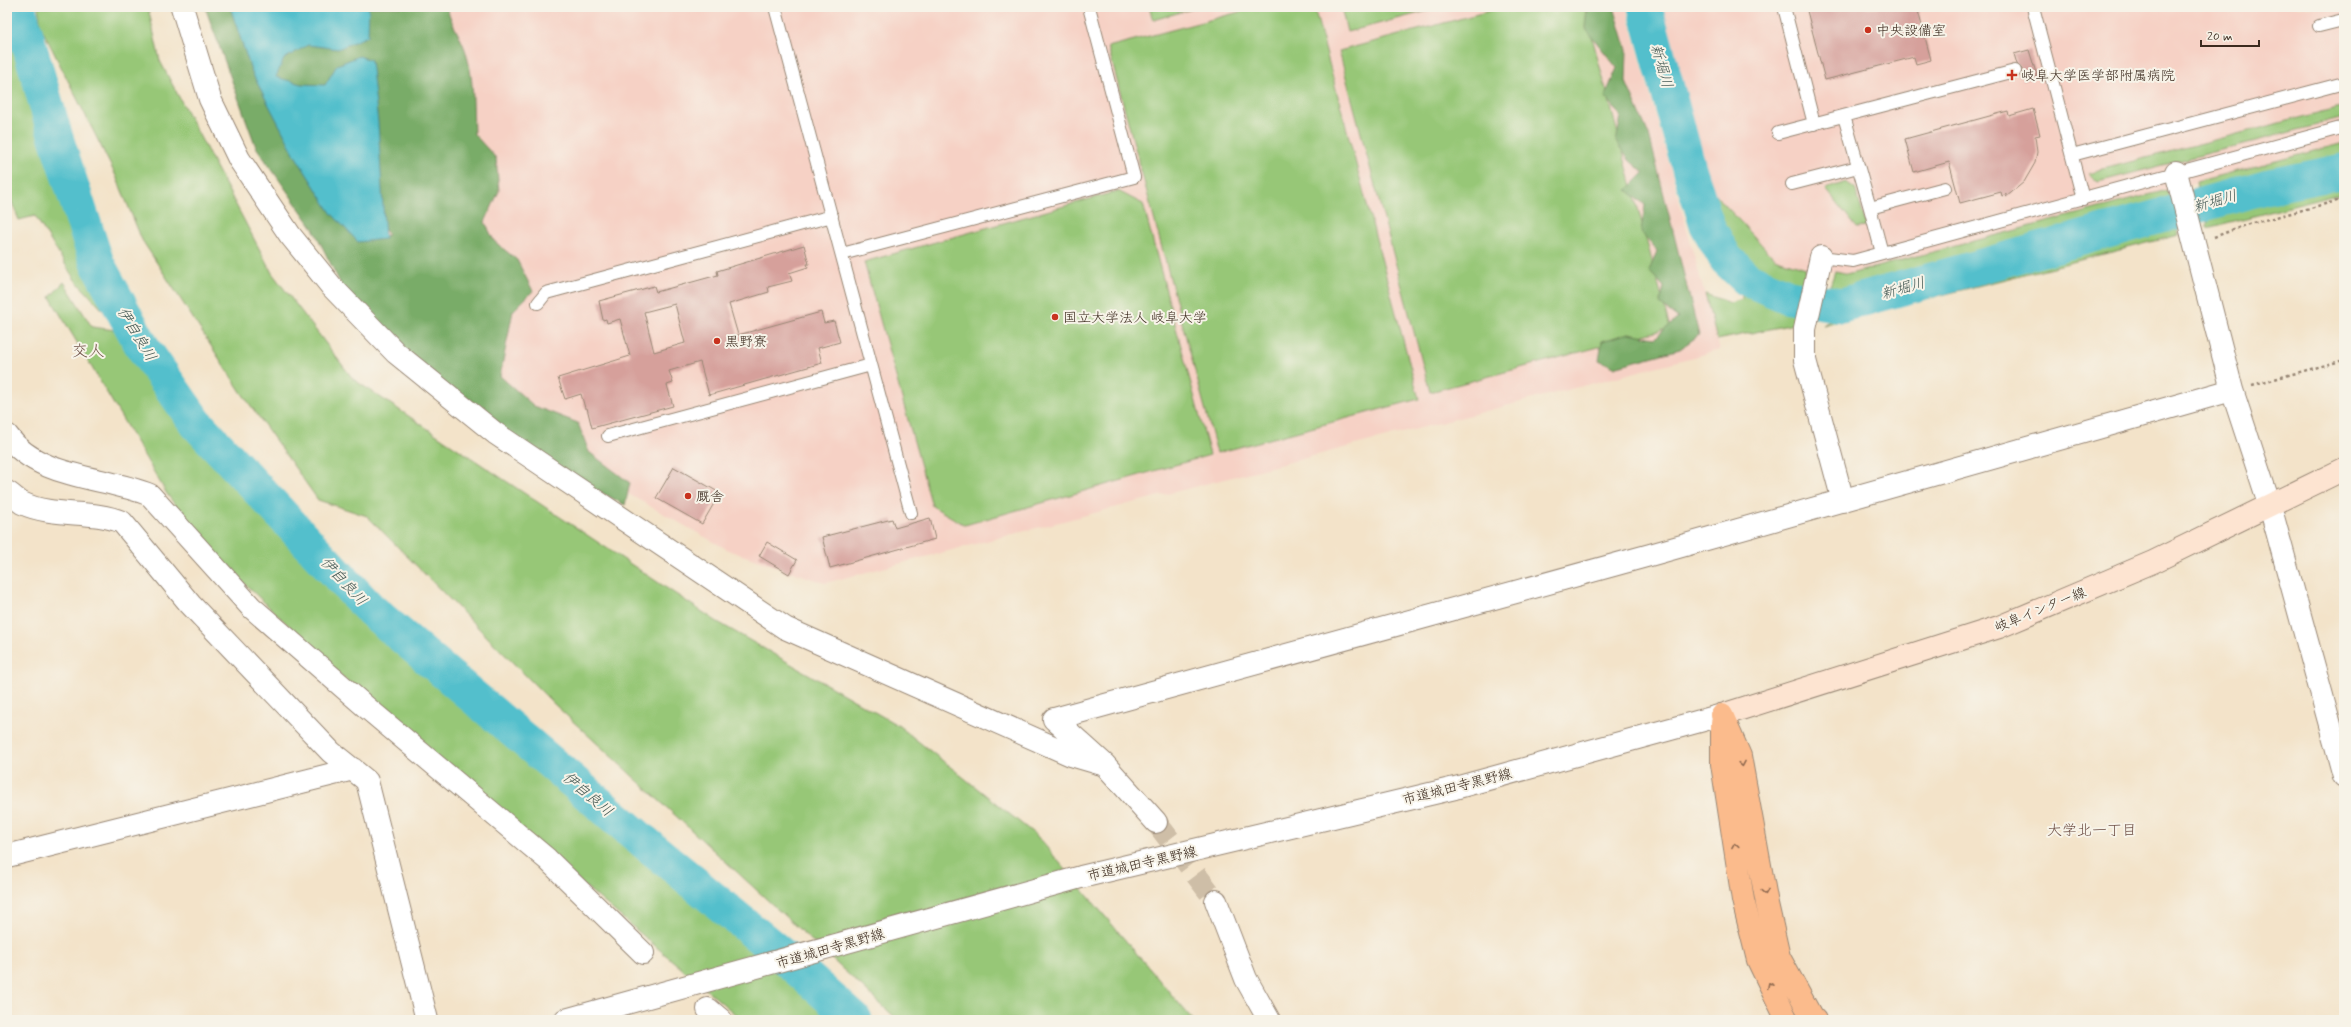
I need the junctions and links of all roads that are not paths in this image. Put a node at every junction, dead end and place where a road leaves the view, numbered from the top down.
1 (182, 7) edge
2 (775, 7) edge
3 (1089, 7) edge
4 (1784, 7) edge
5 (2033, 7) edge
6 (2343, 20) edge
7 (2319, 26) dead end
8 (2016, 71) dead end
9 (2344, 83) edge
10 (1844, 116) junction
11 (1814, 124) junction
12 (2344, 127) edge
13 (1778, 133) dead end
14 (2072, 155) junction
15 (1858, 167) junction
16 (2176, 172) junction
17 (1792, 184) dead end
18 (1945, 188) dead end
19 (2083, 198) junction
20 (1870, 208) junction
21 (832, 216) junction
22 (1882, 253) junction
23 (842, 254) junction
24 (1821, 257) joint
25 (538, 303) dead end
26 (871, 365) junction
27 (2232, 390) junction
28 (7, 435) edge
29 (608, 436) dead end
30 (2344, 469) edge
31 (7, 492) edge
32 (1843, 501) junction
33 (2270, 506) junction
34 (911, 513) dead end
35 (1722, 715) junction
36 (2341, 755) edge
37 (1105, 765) junction
38 (353, 769) junction
39 (2344, 776) edge
40 (1156, 822) tunnel mouth
41 (7, 856) edge
42 (1216, 901) tunnel mouth
43 (643, 953) dead end
44 (426, 1020) edge
45 (565, 1020) edge
46 (1269, 1020) edge
47 (1787, 1020) edge
48 (1816, 1020) edge

1 - 37 street
2 - 21 lane
3 - 23 lane
4 - 11 lane
5 - 14 lane
6 - 7 lane
8 - 10 lane
9 - 14 lane
10 - 11 lane
10 - 15 lane
11 - 13 lane
12 - 16 lane
14 - 19 lane
15 - 17 lane
15 - 20 lane
16 - 19 lane
16 - 27 street
18 - 20 lane
19 - 22 lane
20 - 22 lane
21 - 23 lane
21 - 25 lane
22 - 24 lane
23 - 26 lane
24 - 32 street
26 - 29 lane
26 - 34 lane
27 - 32 street
27 - 33 street
28 - 43 street
30 - 33 main road, 岐阜インター線
31 - 38 street
32 - 37 street
33 - 35 main road, 岐阜インター線
33 - 36 street
35 - 45 street, 市道城田寺黒野線
47 -> 35 highway
35 -> 48 highway
36 - 39 street
37 - 40 street
38 - 41 street
38 - 44 street
42 - 46 street

